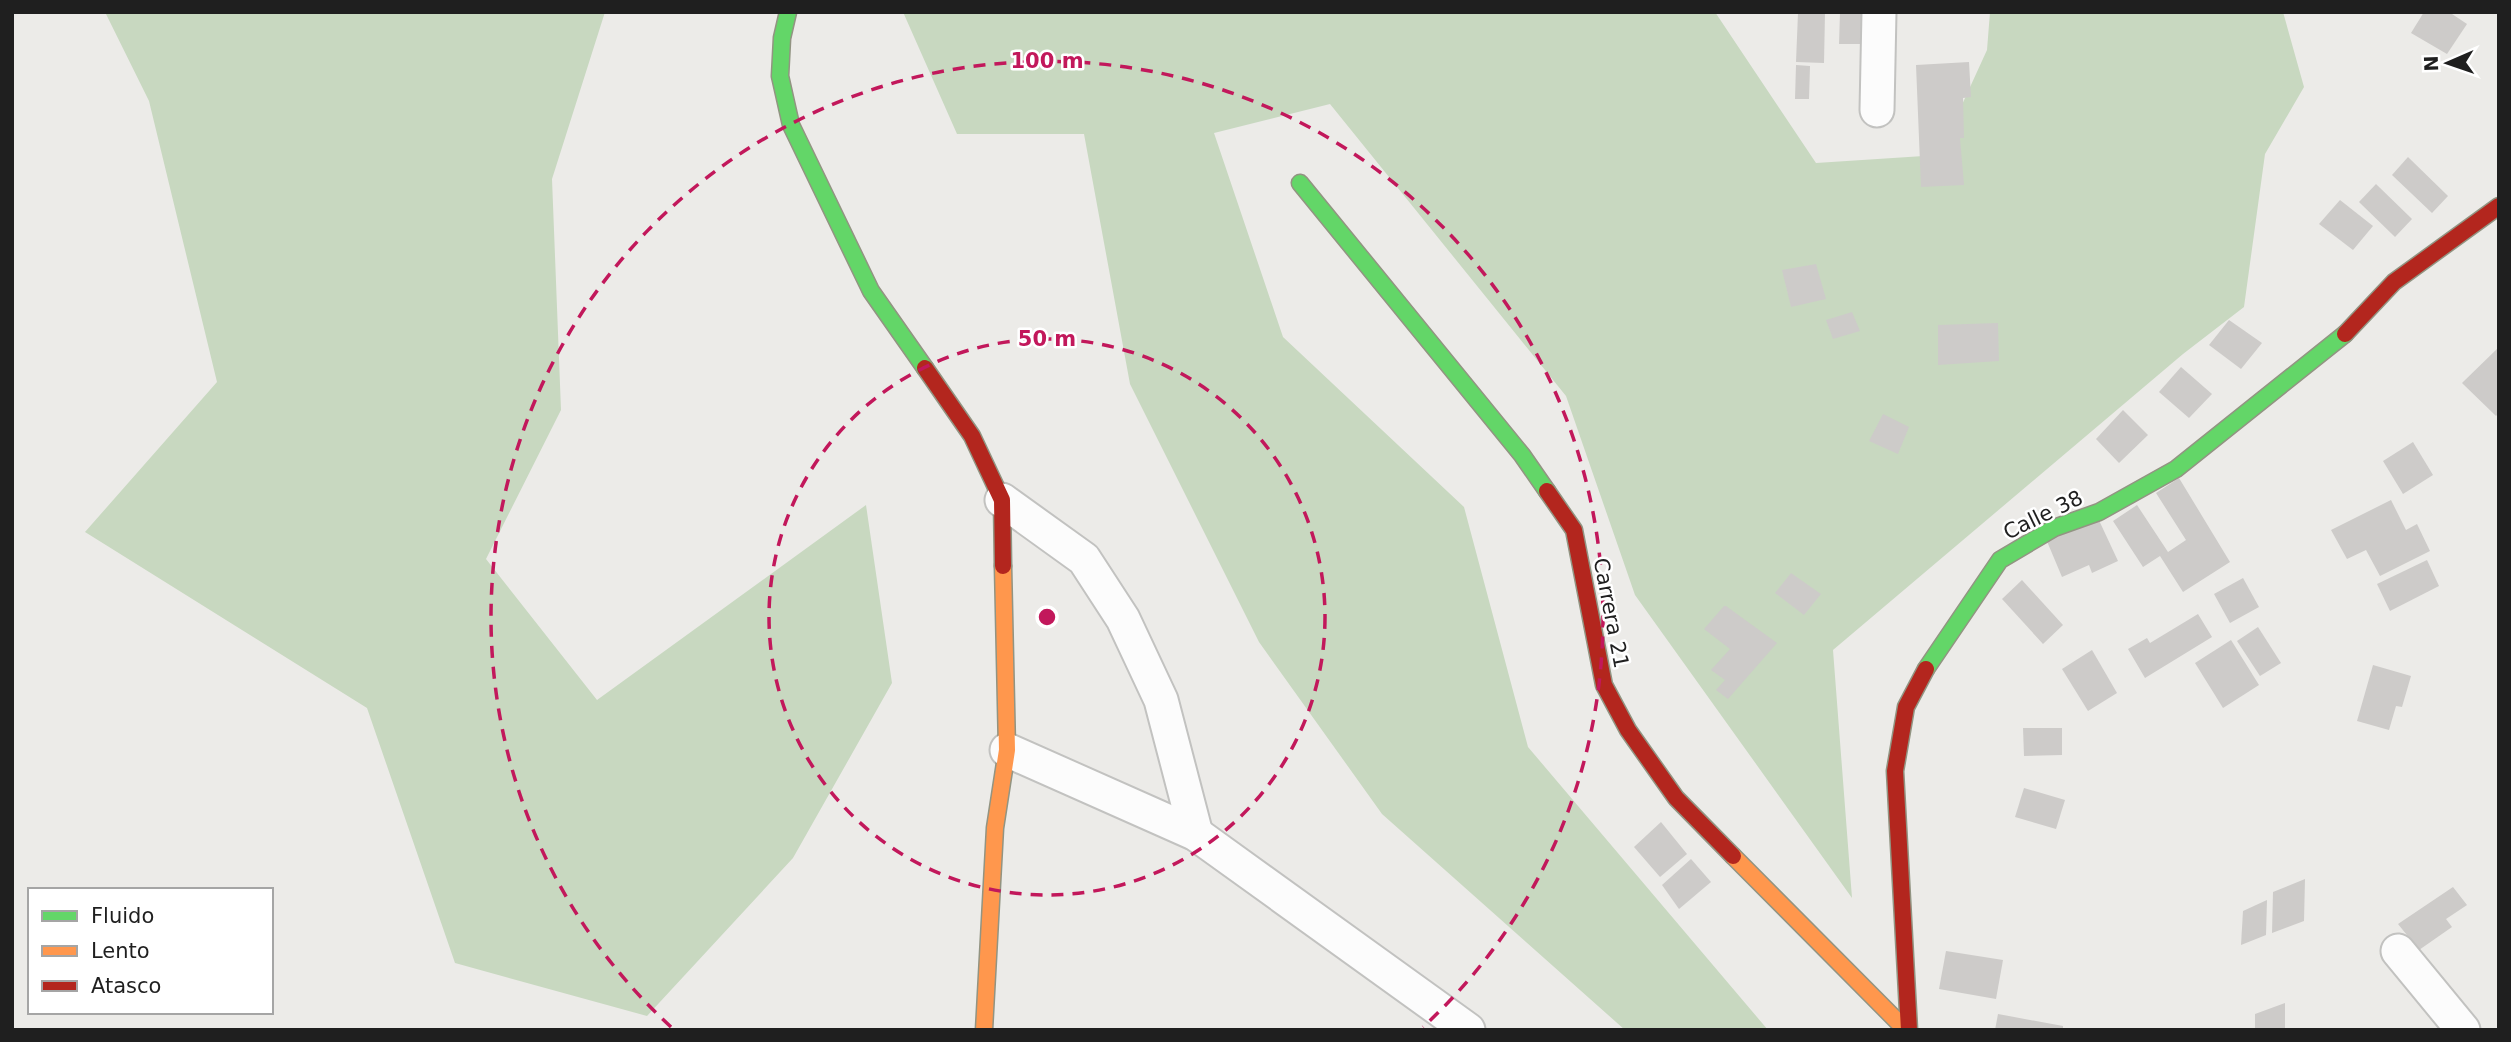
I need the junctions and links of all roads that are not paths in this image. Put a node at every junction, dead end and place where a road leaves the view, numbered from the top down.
1 (788, 12) edge
2 (1878, 12) edge
3 (1877, 110) dead end
4 (1300, 183) dead end
5 (2499, 206) edge
6 (1002, 500) junction
7 (1007, 750) junction
8 (1196, 834) junction
9 (2398, 951) dead end
10 (984, 1030) edge
11 (1468, 1030) edge
12 (1908, 1030) edge
13 (2463, 1030) edge

1 - 6 street
2 - 3 street
4 - 12 street, Carrera 21
5 - 12 street, Calle 38
6 - 7 street
6 - 8 street
7 - 8 street
7 - 10 street
8 - 11 street
9 - 13 street

